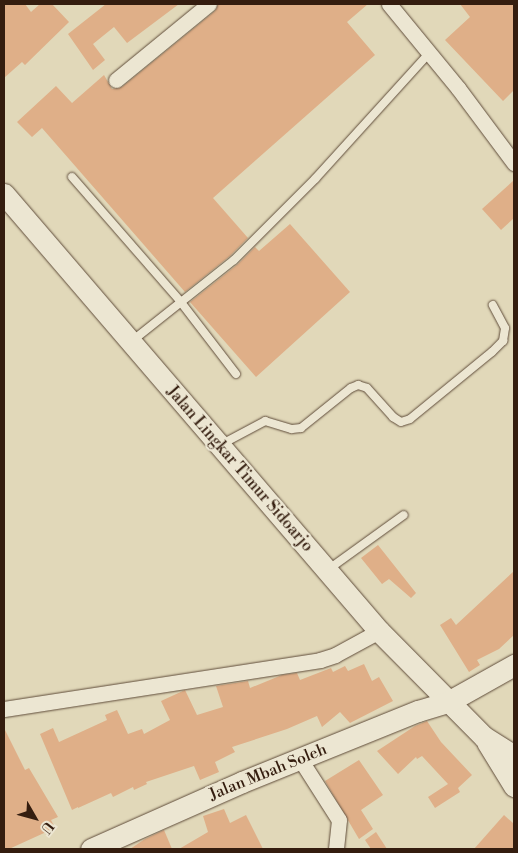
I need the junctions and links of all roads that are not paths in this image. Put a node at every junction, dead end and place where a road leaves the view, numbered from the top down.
1 (209, 4) edge
2 (389, 4) edge
3 (430, 52) junction
4 (116, 80) dead end
5 (514, 163) edge
6 (72, 177) dead end
7 (4, 194) edge
8 (180, 301) junction
9 (493, 305) dead end
10 (131, 342) junction
11 (236, 374) dead end
12 (219, 446) junction
13 (404, 515) dead end
14 (327, 570) junction
15 (379, 632) junction
16 (514, 665) edge
17 (448, 702) junction
18 (4, 709) edge
19 (484, 736) junction
20 (514, 756) edge
21 (300, 759) junction
22 (514, 786) edge
23 (91, 849) edge
24 (336, 849) edge

1 - 4 street
2 - 3 street
3 - 5 street
3 - 8 lane
6 - 8 lane
7 - 10 main road, Jalan Lingkar Timur Sidoarjo
8 - 10 lane
8 - 11 lane
9 - 12 lane
10 - 12 main road, Jalan Lingkar Timur Sidoarjo
12 - 14 main road, Jalan Lingkar Timur Sidoarjo
13 - 14 lane
14 - 15 main road, Jalan Lingkar Timur Sidoarjo
15 - 17 main road, Jalan Lingkar Timur Sidoarjo
15 - 18 street
16 - 17 main road, Jalan Mbah Soleh
17 - 19 main road, Jalan Lingkar Timur Sidoarjo
17 - 21 main road, Jalan Mbah Soleh
19 - 20 main road
19 - 22 main road
21 - 23 main road, Jalan Mbah Soleh
21 - 24 street

